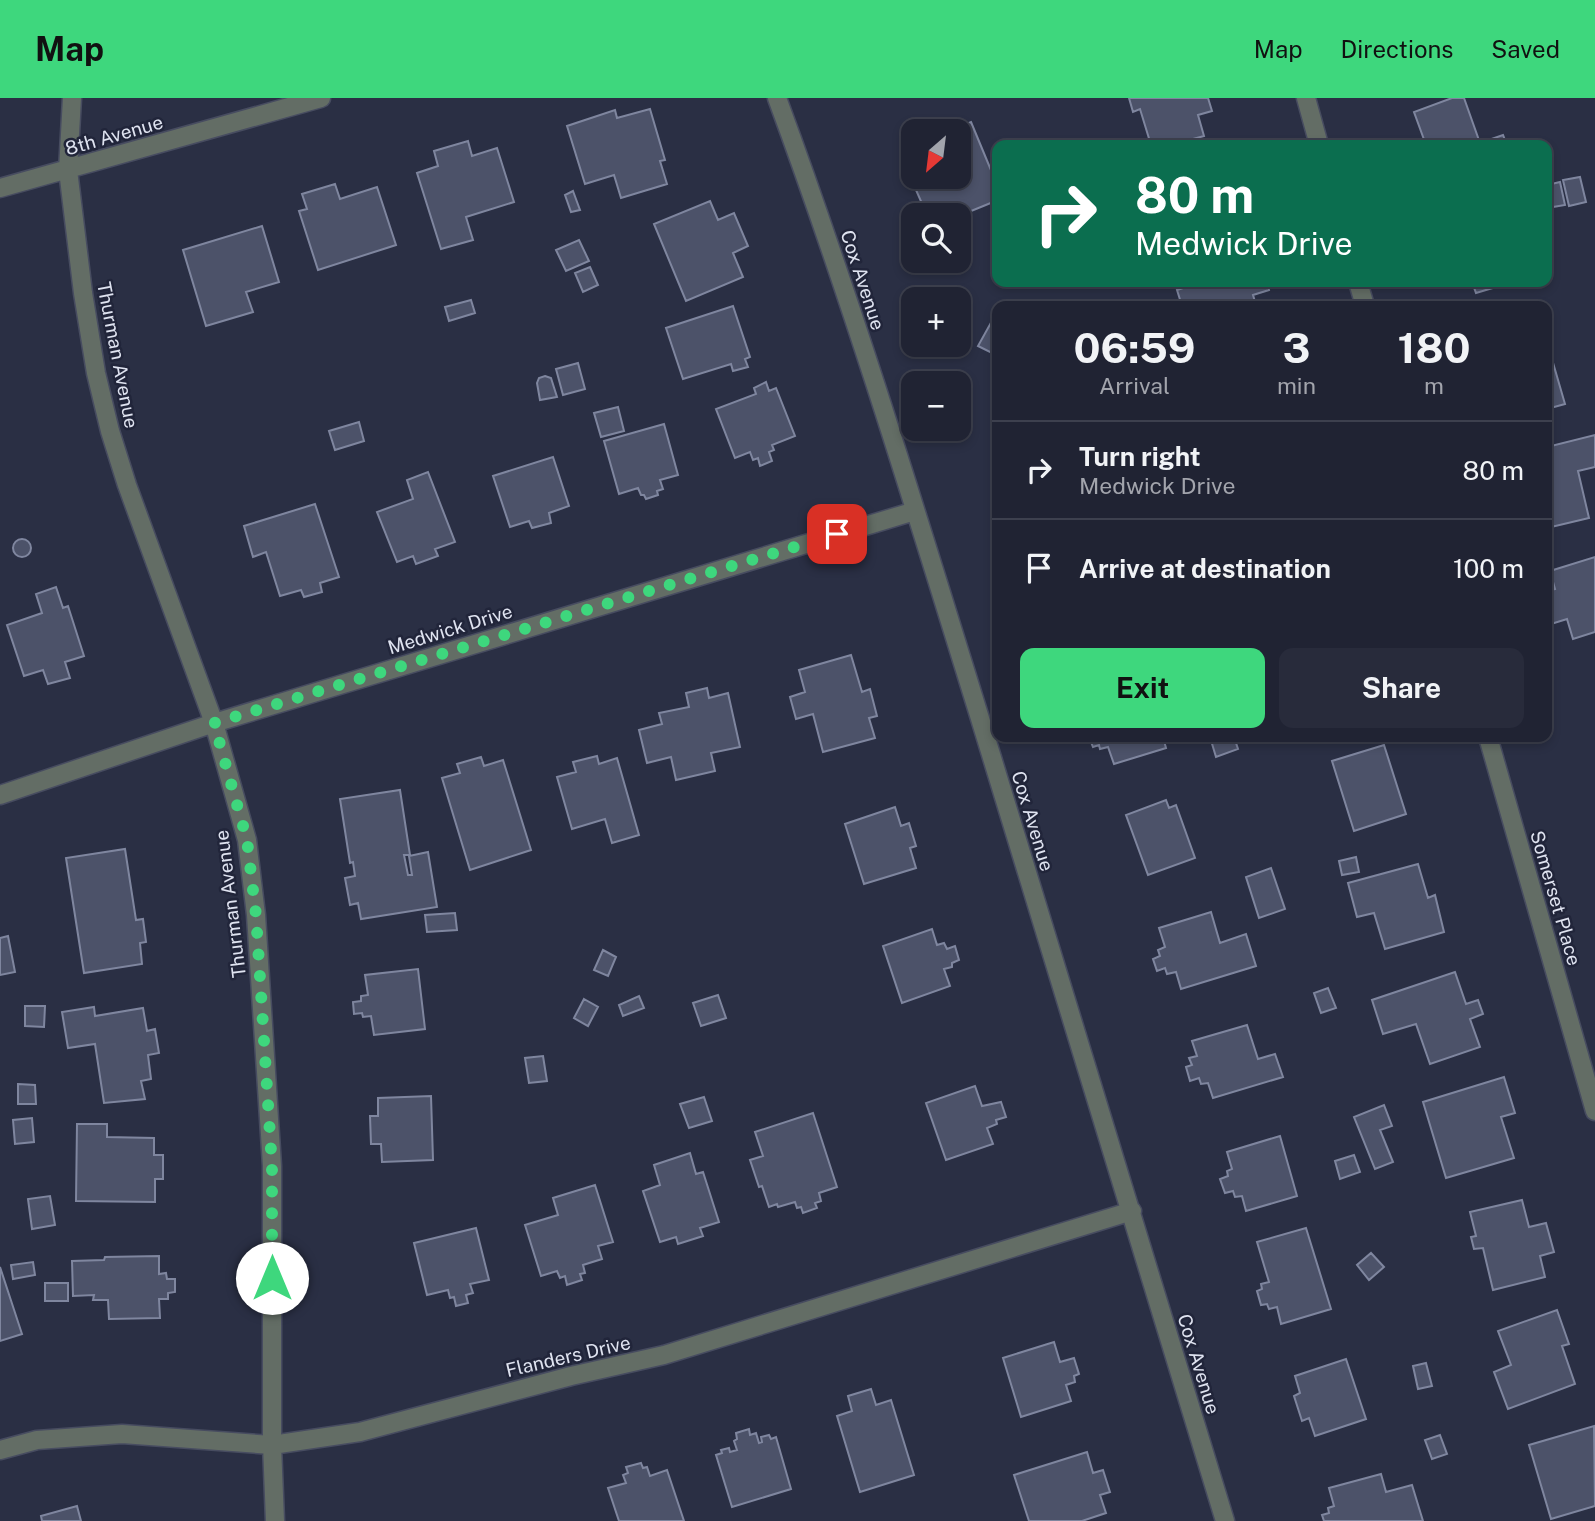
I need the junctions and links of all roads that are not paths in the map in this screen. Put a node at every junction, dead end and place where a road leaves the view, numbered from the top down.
1 (72, 98) edge
2 (321, 98) edge
3 (777, 98) edge
4 (1306, 98) edge
5 (1318, 140) edge
6 (68, 170) junction
7 (0, 188) edge
8 (915, 511) junction
9 (214, 723) junction
10 (1489, 742) edge
11 (0, 795) edge
12 (1595, 1111) edge
13 (1132, 1211) junction
14 (271, 1445) junction
15 (0, 1450) edge
16 (275, 1521) edge
17 (1225, 1521) edge

1 - 6 street, Thurman Avenue
2 - 6 street, 8th Avenue
3 - 8 street, Cox Avenue
4 - 5 street
6 - 7 street, 8th Avenue
6 - 9 street, Thurman Avenue
8 - 9 street, Medwick Drive
8 - 13 street, Cox Avenue
9 - 11 street, Medwick Drive
9 - 14 street, Thurman Avenue
10 - 12 street, Somerset Place
13 - 14 street, Flanders Drive
13 - 17 street, Cox Avenue
14 - 15 street, Flanders Drive
14 - 16 street, Thurman Avenue

